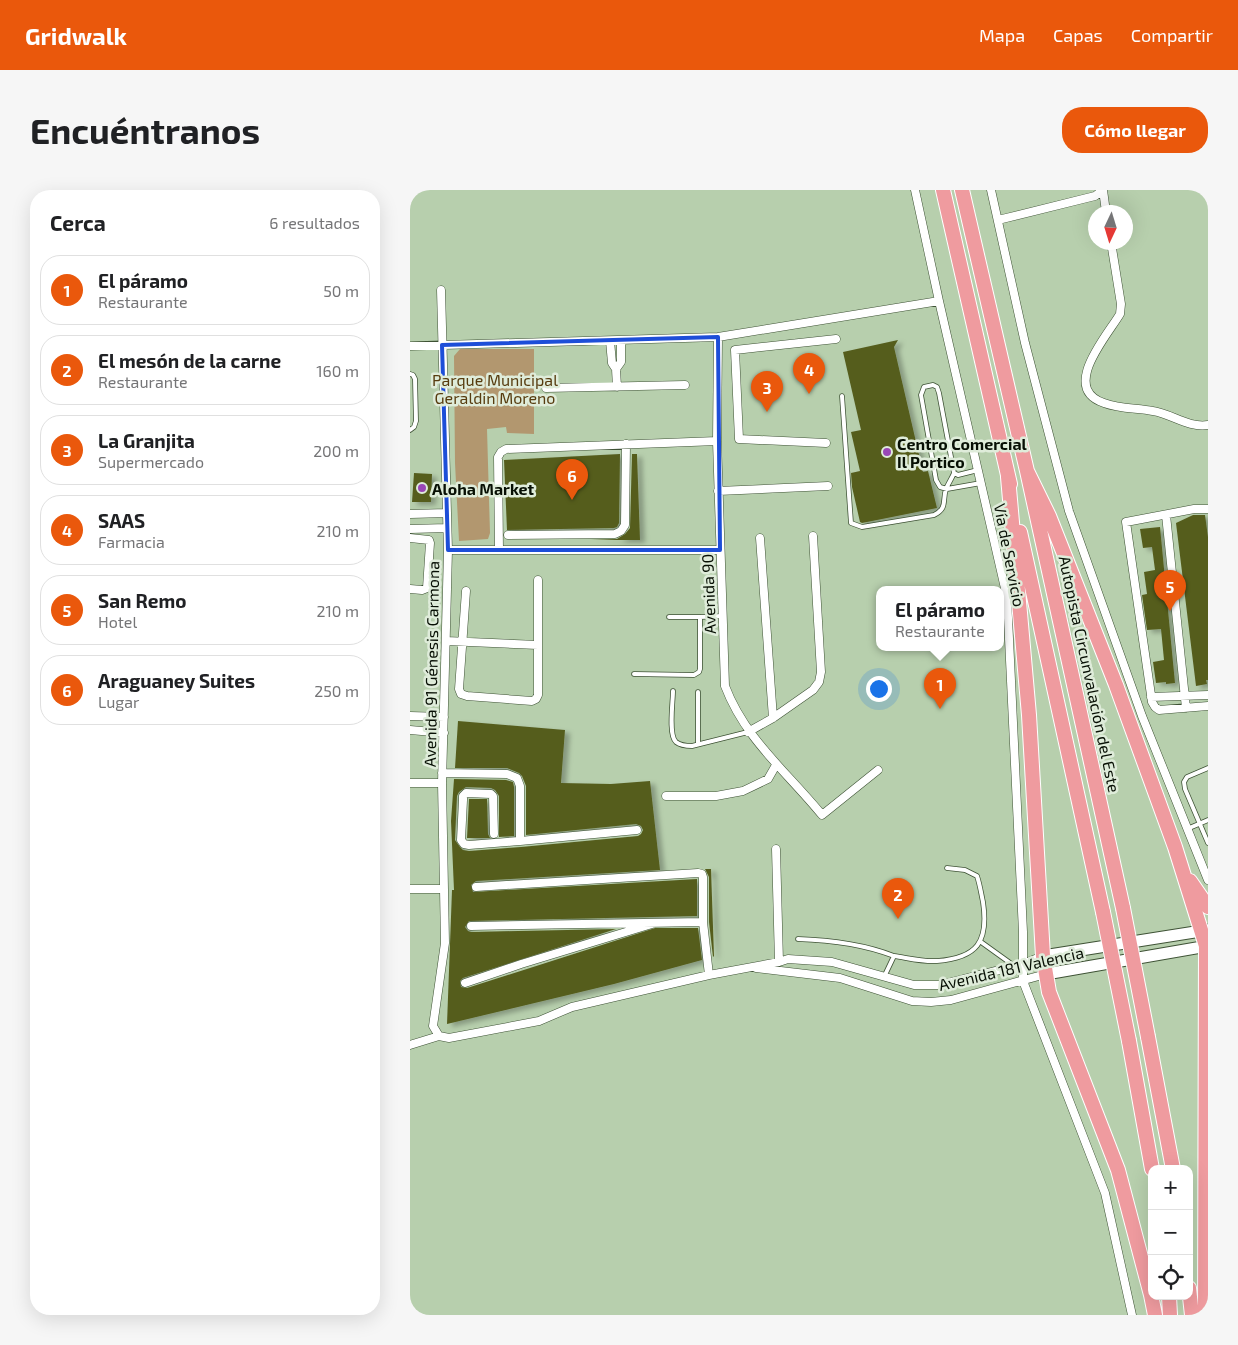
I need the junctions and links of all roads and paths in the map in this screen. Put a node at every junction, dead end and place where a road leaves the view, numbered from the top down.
1 (915, 190) edge
2 (943, 190) edge
3 (962, 190) edge
4 (991, 190) edge
5 (1103, 190) edge
6 (1105, 205) edge
7 (998, 220) junction
8 (1112, 250) edge
9 (441, 290) dead end
10 (938, 301) junction
11 (742, 333) junction
12 (718, 337) junction
13 (836, 339) dead end
14 (621, 341) junction
15 (610, 342) junction
16 (442, 345) junction
17 (410, 346) edge
18 (745, 349) junction
19 (616, 369) junction
20 (410, 374) edge
21 (685, 385) dead end
22 (617, 387) junction
23 (546, 388) dead end
24 (842, 396) dead end
25 (1208, 425) edge
26 (410, 430) edge
27 (717, 441) junction
28 (826, 443) dead end
29 (626, 444) junction
30 (978, 470) junction
31 (1028, 471) junction
32 (954, 473) junction
33 (1008, 477) junction
34 (980, 482) junction
35 (828, 486) dead end
36 (947, 489) junction
37 (718, 491) junction
38 (1208, 509) edge
39 (446, 513) junction
40 (410, 514) edge
41 (1166, 515) junction
42 (447, 528) junction
43 (410, 529) edge
44 (508, 535) dead end
45 (813, 536) dead end
46 (410, 538) edge
47 (760, 538) dead end
48 (448, 550) junction
49 (499, 550) junction
50 (720, 550) junction
51 (538, 580) dead end
52 (410, 589) edge
53 (466, 592) dead end
54 (722, 616) junction
55 (669, 617) dead end
56 (700, 617) junction
57 (446, 641) junction
58 (464, 643) junction
59 (538, 645) junction
60 (634, 674) dead end
61 (673, 691) dead end
62 (698, 692) dead end
63 (1208, 695) edge
64 (1185, 696) junction
65 (1151, 697) junction
66 (1208, 706) edge
67 (1186, 708) junction
68 (410, 716) edge
69 (444, 717) junction
70 (773, 718) junction
71 (410, 730) edge
72 (748, 732) junction
73 (444, 733) junction
74 (698, 744) junction
75 (776, 765) junction
76 (1208, 768) edge
77 (878, 770) dead end
78 (442, 773) junction
79 (410, 782) edge
80 (442, 783) junction
81 (666, 796) dead end
82 (1208, 820) edge
83 (1200, 823) junction
84 (1187, 828) junction
85 (637, 830) dead end
86 (494, 834) dead end
87 (519, 841) dead end
88 (1208, 843) edge
89 (776, 849) dead end
90 (947, 868) dead end
91 (1182, 868) junction
92 (1208, 880) edge
93 (476, 887) dead end
94 (410, 889) edge
95 (443, 889) junction
96 (1208, 906) edge
97 (661, 921) junction
98 (703, 922) junction
99 (471, 926) dead end
100 (1204, 930) edge
101 (798, 939) dead end
102 (981, 942) junction
103 (1207, 946) edge
104 (894, 956) junction
105 (1043, 956) junction
106 (779, 962) junction
107 (1022, 964) junction
108 (1014, 966) junction
109 (751, 968) junction
110 (1046, 974) junction
111 (709, 975) junction
112 (884, 977) junction
113 (1023, 981) junction
114 (466, 983) dead end
115 (931, 986) junction
116 (931, 1002) junction
117 (439, 1036) junction
118 (410, 1045) edge
119 (1151, 1165) edge
120 (1172, 1165) edge
121 (1169, 1300) edge
122 (1190, 1300) edge
123 (1132, 1315) edge
124 (1154, 1315) edge
125 (1170, 1315) edge
126 (1192, 1315) edge
127 (1205, 1315) edge

1 - 10 street, Vía de Servicio
2 - 33 highway
3 - 31 highway, Autopista Circunvalación del Este
4 - 7 street
5 - 6 street
5 - 7 street
7 - 84 street
8 - 25 street
9 - 16 street, Avenida 91 Génesis Carmona
10 - 11 street
10 - 30 street, Vía de Servicio
11 - 12 street
11 - 18 street
12 - 14 street
12 - 27 street, Avenida 90
13 - 18 street
14 - 15 street
14 - 19 street
15 - 16 street
15 - 19 street
16 - 17 street
16 - 39 street, Avenida 91 Génesis Carmona
18 - 28 street
19 - 22 street
20 - 26 lane
21 - 22 street
22 - 23 street
24 - 36 lane
27 - 29 street
27 - 37 street, Avenida 90
29 - 44 street
29 - 49 street
30 - 32 lane
30 - 34 street, Vía de Servicio
31 - 91 highway
31 - 120 highway, Autopista Circunvalación del Este, bridge
32 - 36 lane
32 - 36 lane
33 - 105 highway
33 - 119 highway, bridge
34 - 36 lane
34 - 107 street, Vía de Servicio
35 - 37 street
37 - 50 street, Avenida 90
38 - 41 street
39 - 40 street
39 - 42 street, Avenida 91 Génesis Carmona
41 - 64 street
41 - 65 street
42 - 43 street
42 - 48 street, Avenida 91 Génesis Carmona
45 - 70 street
46 - 52 street
47 - 70 street
48 - 49 street
48 - 57 street, Avenida 91 Génesis Carmona
49 - 50 street
50 - 54 street, Avenida 90
51 - 59 street
53 - 58 street
54 - 56 lane
54 - 72 street, Avenida 90
55 - 56 lane
56 - 60 lane
57 - 58 street
57 - 69 street, Avenida 91 Génesis Carmona
58 - 59 street
58 - 59 street
61 - 74 lane
62 - 74 lane
63 - 64 street
64 - 65 street
64 - 67 street
65 - 67 street
66 - 67 street
68 - 69 street
69 - 73 street, Avenida 91 Génesis Carmona
70 - 72 street
71 - 73 street
72 - 74 lane
72 - 75 street, Avenida 90
73 - 78 street, Avenida 91 Génesis Carmona
75 - 77 street, Avenida 90
75 - 81 street
76 - 83 lane
78 - 80 street, Avenida 91 Génesis Carmona
78 - 85 street
79 - 80 street
80 - 95 street, Avenida 91 Génesis Carmona
82 - 83 lane
83 - 84 lane
83 - 88 lane
84 - 92 street
86 - 87 street
89 - 106 street
90 - 102 lane
91 - 96 highway
91 - 100 highway
93 - 98 street
94 - 95 street
95 - 117 street, Avenida 91 Génesis Carmona
97 - 98 street
97 - 99 street
97 - 114 street
98 - 111 street
100 - 103 highway
100 - 105 street, Avenida 181 Valencia
101 - 104 lane
102 - 104 lane
102 - 108 lane
103 - 110 street, Avenida 181 Valencia
103 - 127 highway
104 - 112 lane
105 - 107 street, Avenida 181 Valencia
105 - 110 highway
106 - 109 street, Avenida 181 Valencia
106 - 112 street, Avenida 181 Valencia
107 - 108 street, Avenida 181 Valencia
107 - 113 street, Vía de Servicio
108 - 115 street, Avenida 181 Valencia
109 - 111 street
109 - 116 street, Avenida 181 Valencia
110 - 113 street, Avenida 181 Valencia
110 - 124 highway
111 - 117 street
112 - 115 street, Avenida 181 Valencia
113 - 116 street, Avenida 181 Valencia
113 - 123 street, Vía de Servicio
115 - 116 street
117 - 118 street
121 - 125 highway
122 - 126 highway

